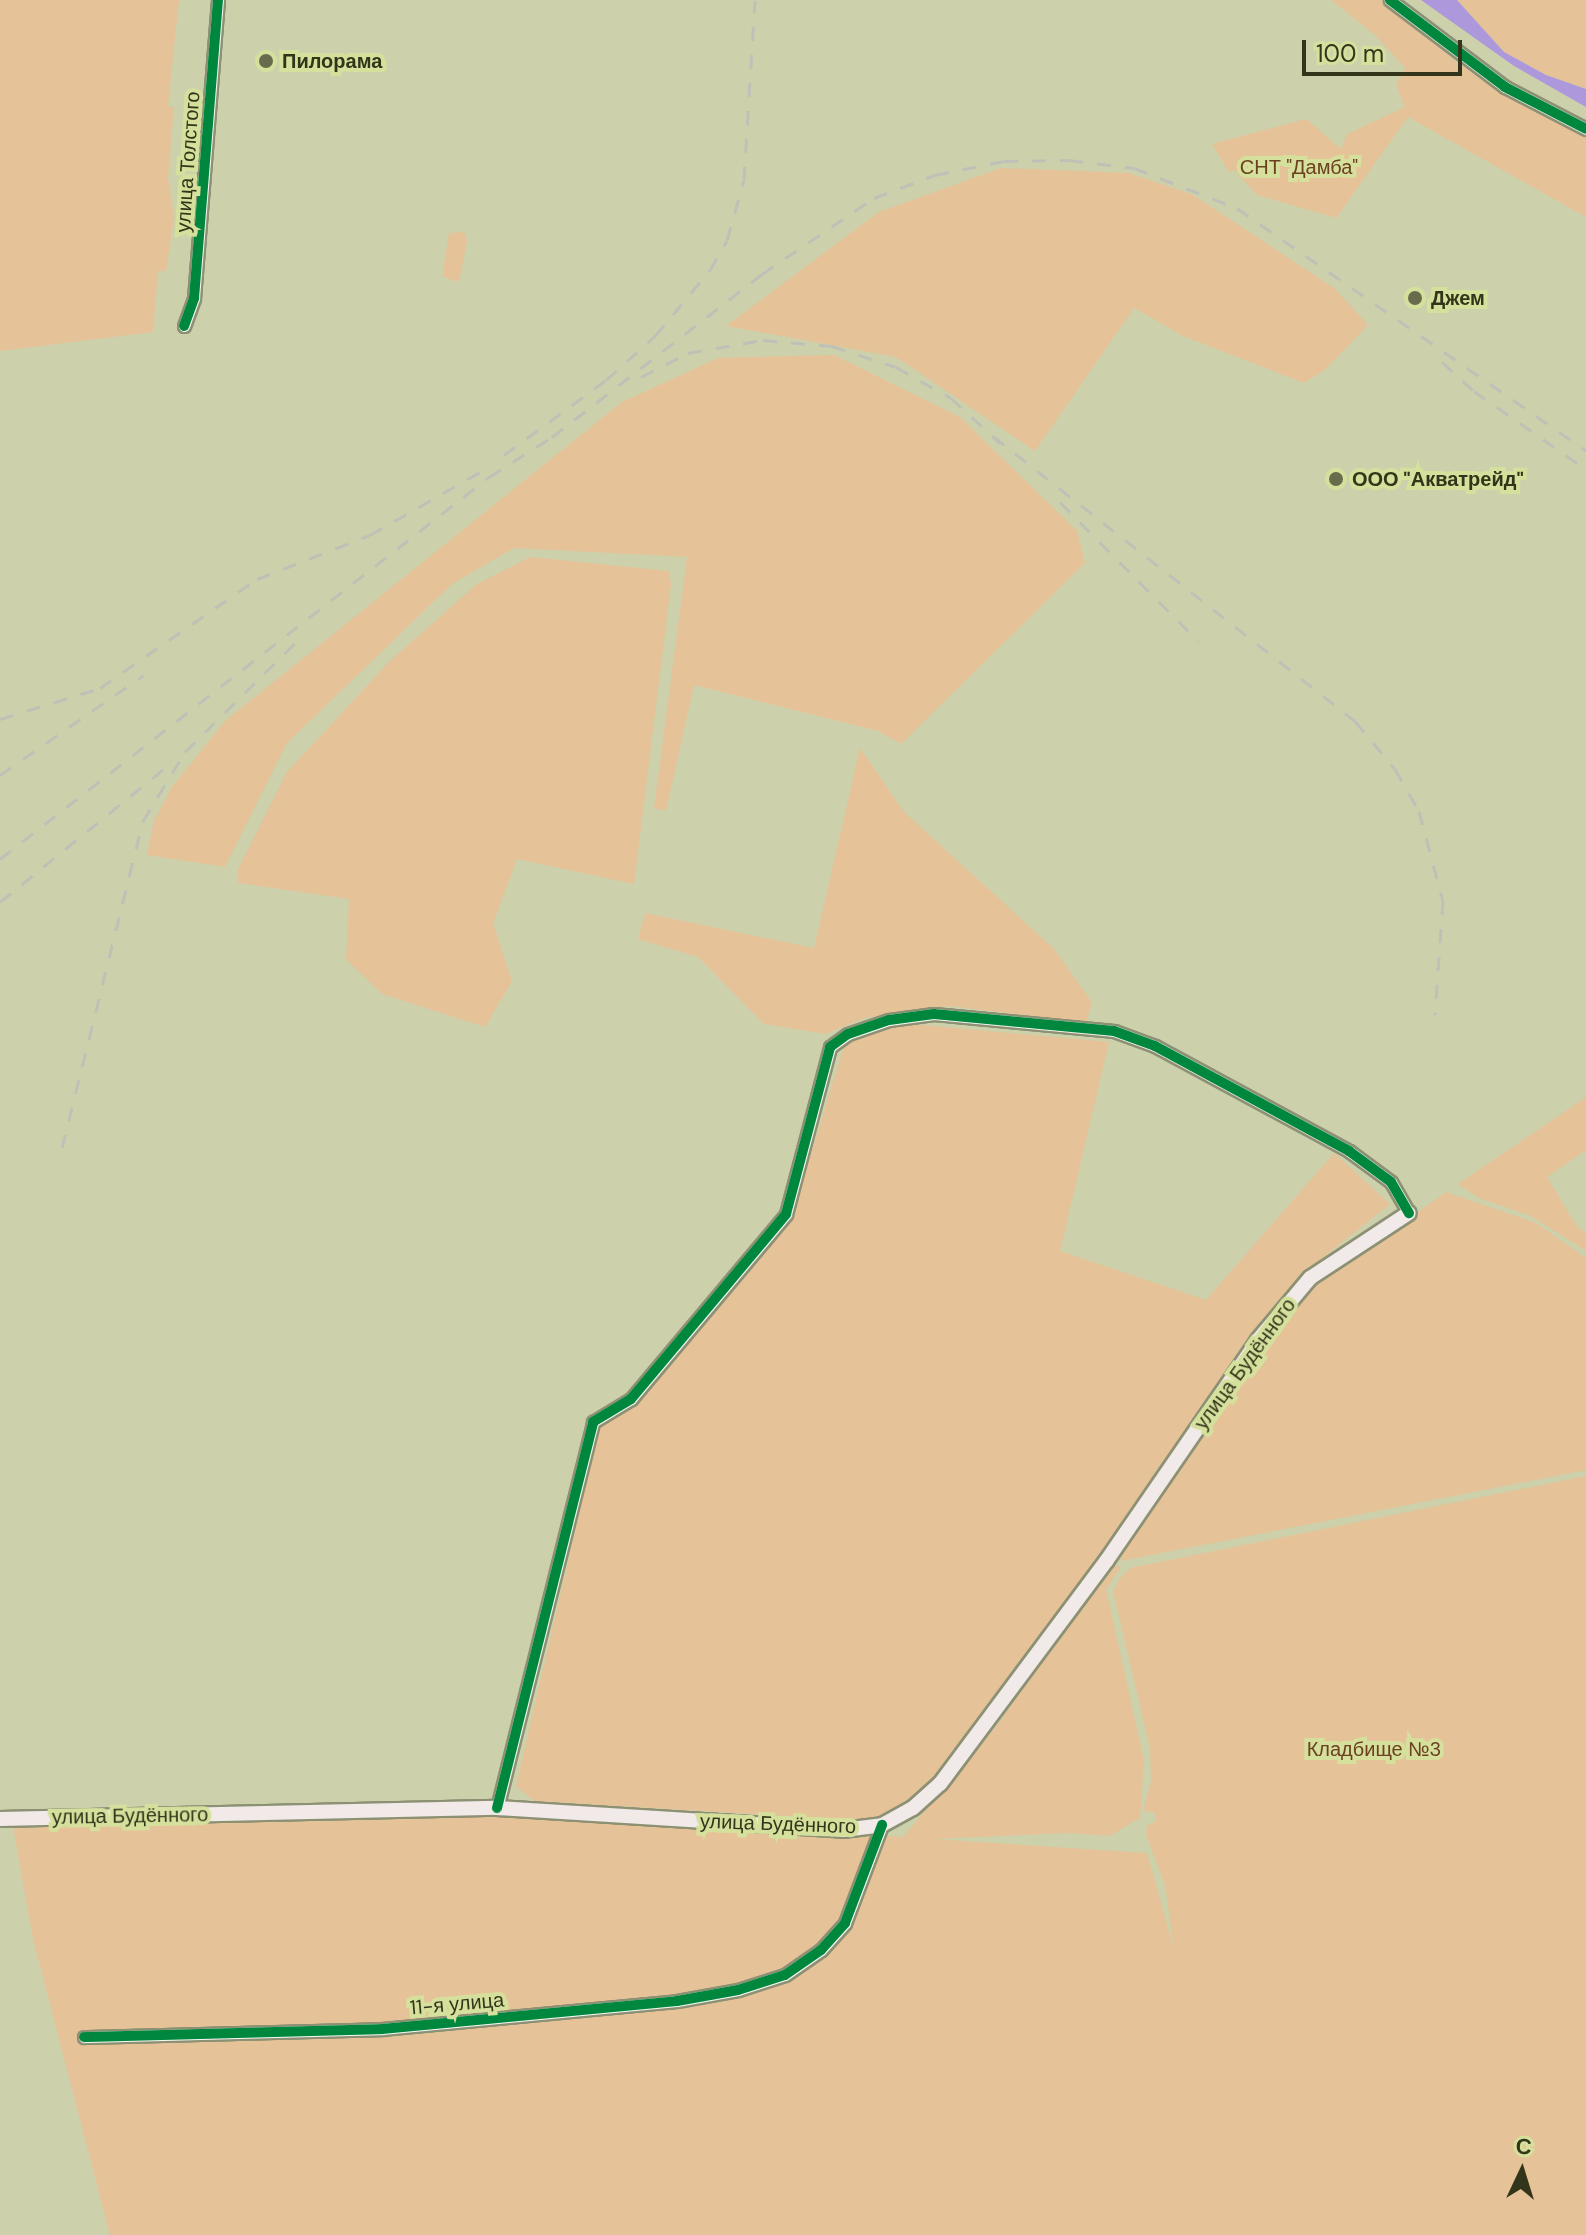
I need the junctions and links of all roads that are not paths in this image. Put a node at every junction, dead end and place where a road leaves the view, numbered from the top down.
1 (218, 0) edge
2 (1390, 0) edge
3 (1586, 129) edge
4 (184, 326) dead end
5 (1409, 1213) joint
6 (497, 1808) junction
7 (0, 1819) edge
8 (882, 1825) junction
9 (84, 2037) dead end

1 - 4 street, улица Толстого
2 - 3 street
5 - 6 street
5 - 8 main road, улица Будённого
6 - 7 main road, улица Будённого
6 - 8 main road, улица Будённого
8 - 9 street, 11-я улица

